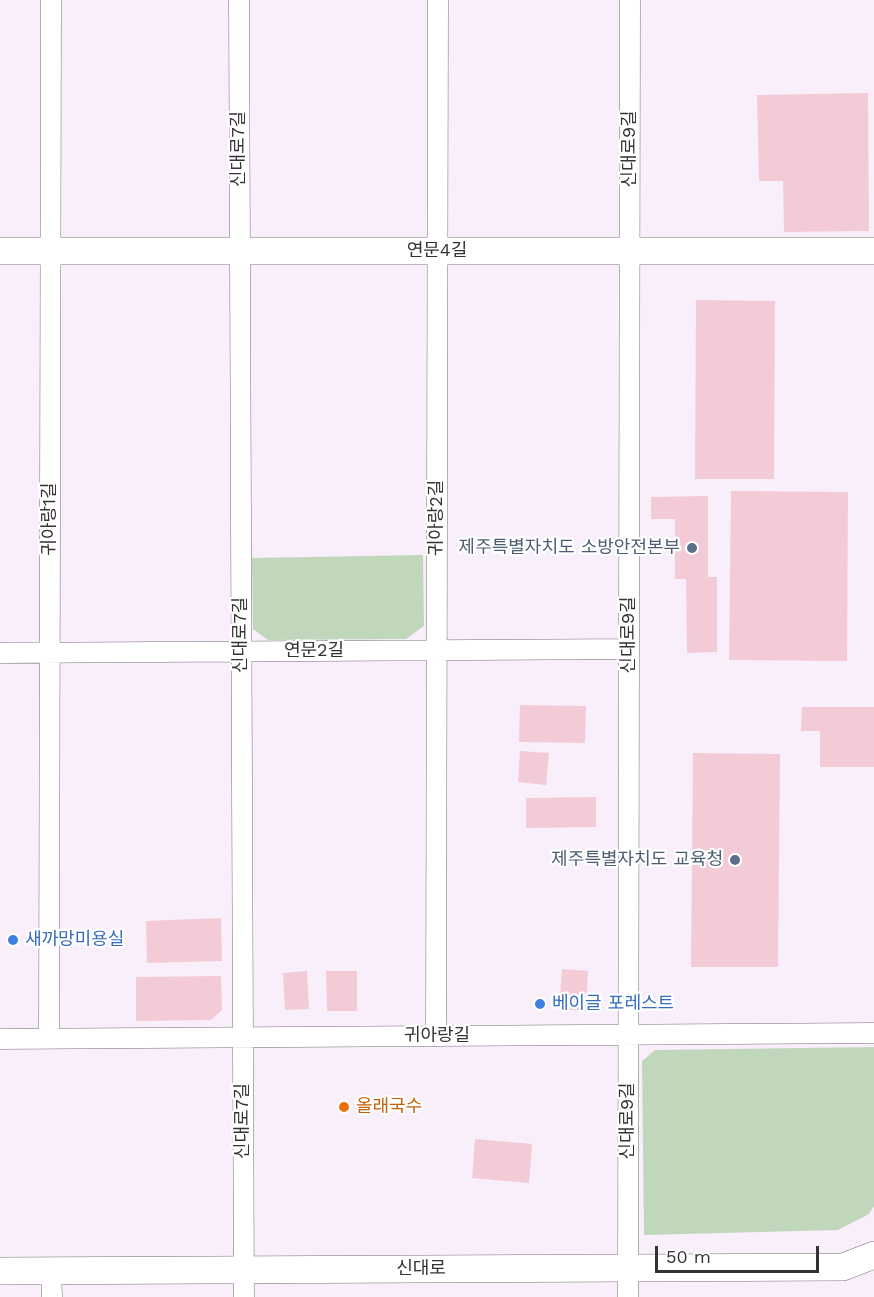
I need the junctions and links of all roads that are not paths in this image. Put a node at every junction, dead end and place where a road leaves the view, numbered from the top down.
1 (51, 0) edge
2 (238, 0) edge
3 (438, 0) edge
4 (630, 0) edge
5 (0, 251) edge
6 (51, 251) junction
7 (239, 251) junction
8 (437, 251) junction
9 (630, 251) junction
10 (874, 252) edge
11 (629, 649) junction
12 (436, 650) junction
13 (241, 651) junction
14 (0, 652) edge
15 (50, 652) junction
16 (874, 1033) edge
17 (628, 1034) junction
18 (436, 1036) junction
19 (243, 1037) junction
20 (49, 1038) junction
21 (0, 1039) edge
22 (874, 1256) edge
23 (843, 1267) junction
24 (243, 1269) junction
25 (628, 1269) junction
26 (0, 1271) edge
27 (874, 1277) edge
28 (51, 1284) edge
29 (244, 1297) edge
30 (628, 1297) edge

1 - 6 street, 귀아랑1길
2 - 7 street, 신대로7길
3 - 8 street, 귀아랑2길
4 - 9 street, 신대로9길
5 - 6 main road, 연문4길
6 - 7 main road, 연문4길
6 - 15 street, 귀아랑1길
7 - 8 main road, 연문4길
7 - 13 street, 신대로7길
8 - 9 main road, 연문4길
8 - 12 street, 귀아랑2길
9 - 10 main road, 연문4길
9 - 11 street, 신대로9길
11 - 12 street, 연문2길
11 - 17 street, 신대로9길
12 - 13 street, 연문2길
12 - 18 street, 귀아랑2길
13 - 15 street, 연문2길
13 - 19 street, 신대로7길
14 - 15 street, 연문2길
15 - 20 street, 귀아랑1길
16 - 17 street, 귀아랑길
17 - 18 street, 귀아랑길
17 - 25 street, 신대로9길
18 - 19 street, 귀아랑길
19 - 20 street, 귀아랑길
19 - 24 street, 신대로7길
20 - 21 street, 귀아랑길
22 - 23 main road
23 - 25 main road, 신대로
23 - 27 main road
24 - 25 main road, 신대로
24 - 28 main road, 신대로
24 - 29 street, 신대로7길
25 - 30 street, 신대로9길
26 - 28 main road, 신대로

